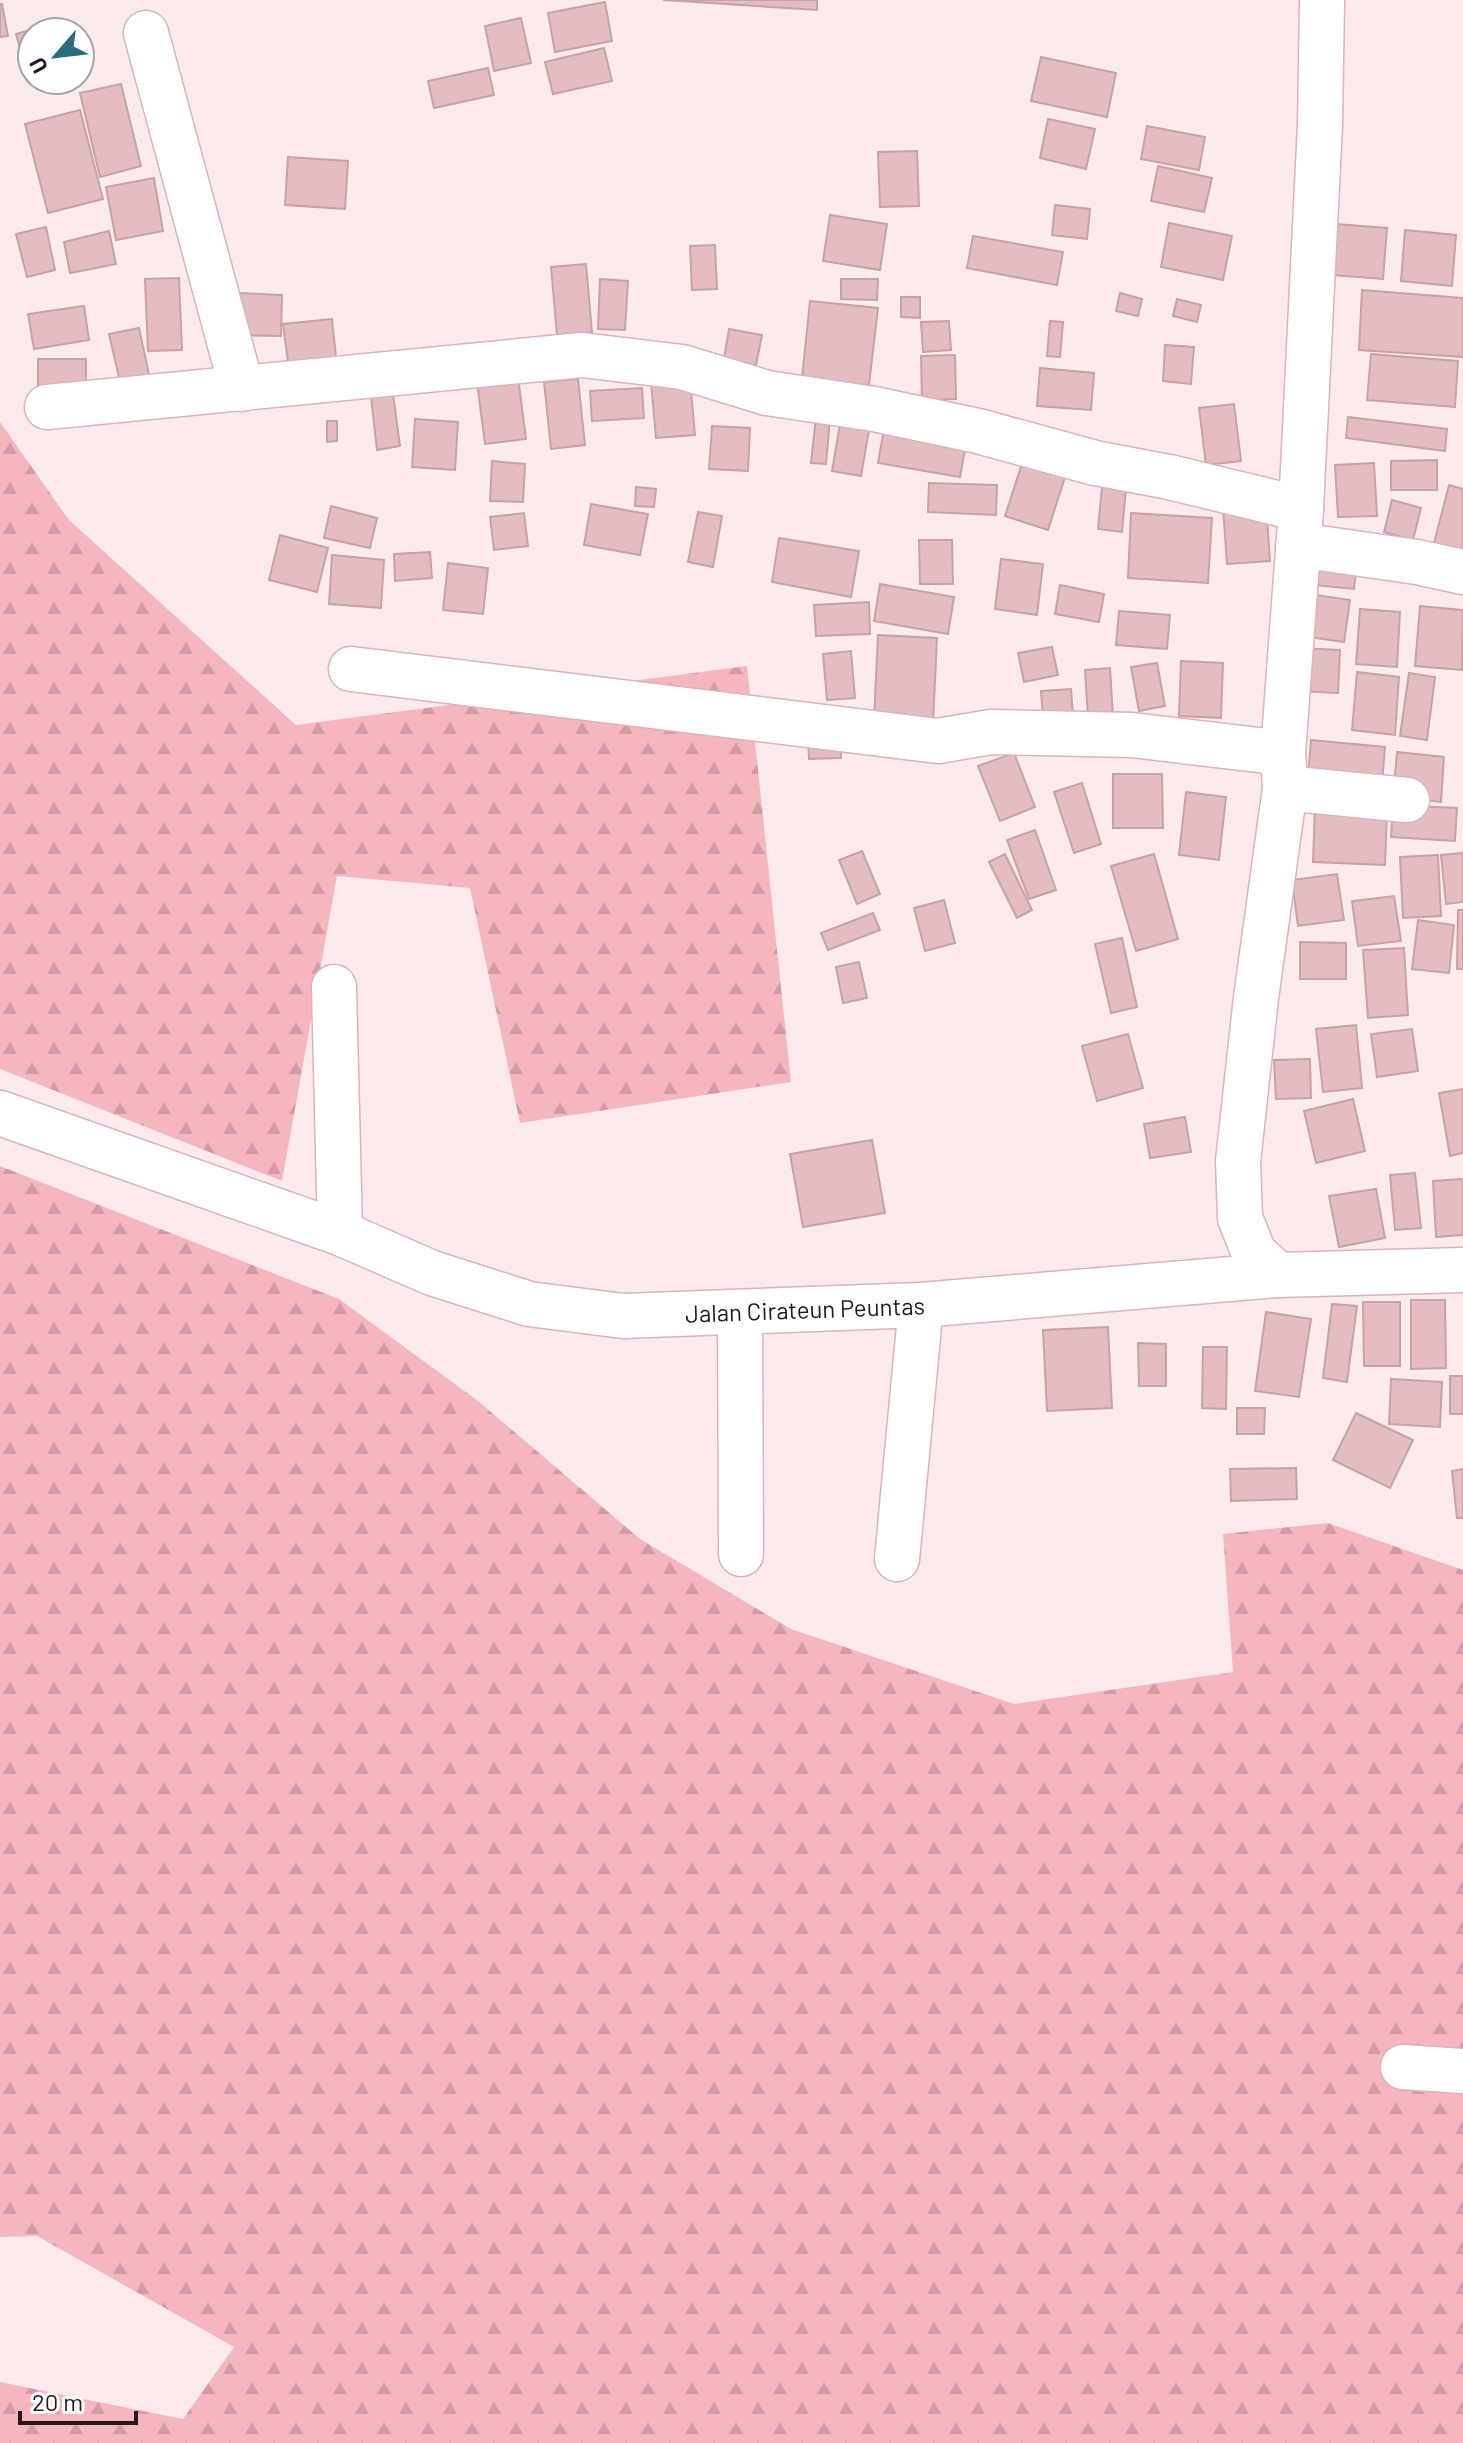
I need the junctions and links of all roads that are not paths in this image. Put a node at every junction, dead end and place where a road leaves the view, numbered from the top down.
1 (1322, 0) edge
2 (146, 33) dead end
3 (242, 389) junction
4 (47, 407) dead end
5 (1299, 527) junction
6 (1463, 572) edge
7 (351, 669) dead end
8 (1284, 770) junction
9 (1407, 800) dead end
10 (334, 987) dead end
11 (0, 1113) edge
12 (340, 1233) junction
13 (1463, 1270) edge
14 (1278, 1275) junction
15 (921, 1305) junction
16 (740, 1313) junction
17 (741, 1554) dead end
18 (897, 1559) dead end
19 (1403, 2067) dead end
20 (1463, 2071) edge

1 - 5 street
2 - 3 street
3 - 4 street
3 - 5 street
5 - 6 street
5 - 8 street
7 - 8 street
8 - 9 street
8 - 14 street
10 - 12 street
11 - 12 street, Jalan Cirateun Peuntas
12 - 16 street, Jalan Cirateun Peuntas
13 - 14 street, Jalan Cirateun Peuntas
14 - 15 street, Jalan Cirateun Peuntas
15 - 16 street, Jalan Cirateun Peuntas
15 - 18 street
16 - 17 street
19 - 20 street

